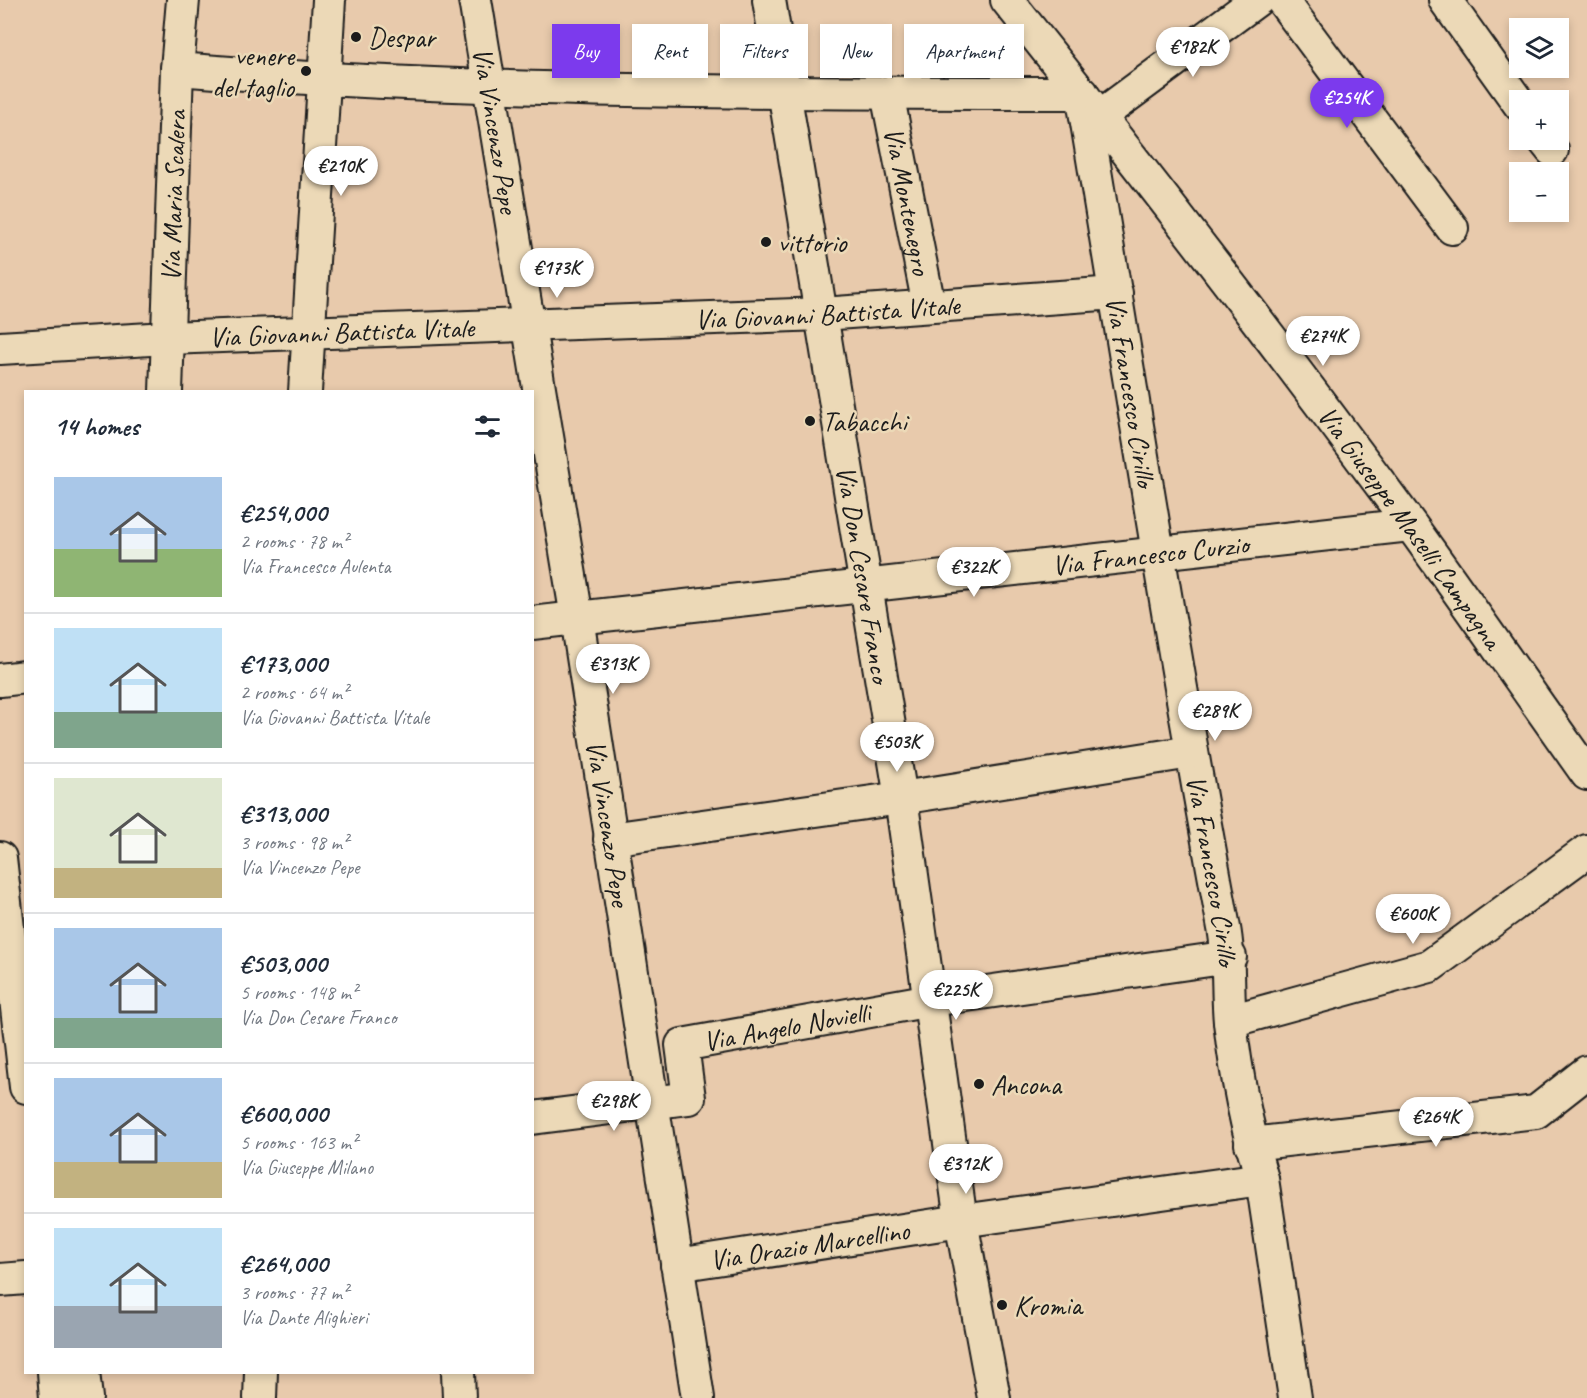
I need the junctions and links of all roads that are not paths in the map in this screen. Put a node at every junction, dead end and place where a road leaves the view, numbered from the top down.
1 (183, 0) edge
2 (329, 0) edge
3 (475, 0) edge
4 (769, 0) edge
5 (1007, 0) edge
6 (1257, 0) edge
7 (1282, 0) edge
8 (1445, 0) edge
9 (177, 69) junction
10 (322, 80) junction
11 (488, 85) junction
12 (1509, 90) edge
13 (785, 93) junction
14 (887, 93) junction
15 (1091, 105) junction
16 (1452, 228) dead end
17 (1116, 293) junction
18 (929, 306) junction
19 (822, 314) junction
20 (527, 325) junction
21 (308, 333) junction
22 (167, 338) junction
23 (0, 348) edge
24 (166, 390) edge
25 (305, 390) edge
26 (1410, 525) junction
27 (1160, 552) junction
28 (866, 585) junction
29 (577, 618) junction
30 (534, 623) edge
31 (24, 678) edge
32 (0, 680) edge
33 (1191, 752) junction
34 (1587, 774) edge
35 (901, 798) junction
36 (610, 839) junction
37 (1587, 851) edge
38 (0, 858) edge
39 (1230, 957) junction
40 (930, 1000) junction
41 (1230, 1022) junction
42 (24, 1069) edge
43 (1587, 1072) edge
44 (652, 1102) junction
45 (534, 1118) edge
46 (1251, 1144) junction
47 (1262, 1179) junction
48 (962, 1221) junction
49 (678, 1265) junction
50 (24, 1278) edge
51 (0, 1280) edge
52 (54, 1374) edge
53 (83, 1374) edge
54 (261, 1374) edge
55 (458, 1374) edge
56 (56, 1398) edge
57 (86, 1398) edge
58 (260, 1398) edge
59 (459, 1398) edge
60 (698, 1398) edge
61 (994, 1398) edge
62 (1295, 1398) edge

1 - 9 street, Via Maria Scalera
2 - 10 street
3 - 11 street, Via Vincenzo Pepe
4 - 13 street, Via Don Cesare Franco
5 - 15 street, Via Giuseppe Maselli Campagna
6 - 15 street
7 - 16 street
8 - 12 street
9 - 10 street
9 - 22 street, Via Maria Scalera
10 - 11 street
10 - 21 street
11 - 13 street
11 - 20 street, Via Vincenzo Pepe
13 - 14 street
13 - 19 street, Via Don Cesare Franco
14 - 15 street
14 - 18 street, Via Montenegro
15 - 17 street, Via Francesco Cirillo
15 - 26 street, Via Giuseppe Maselli Campagna
17 - 18 street, Via Giovanni Battista Vitale
17 - 27 street, Via Francesco Cirillo
18 - 19 street, Via Giovanni Battista Vitale
19 - 20 street, Via Giovanni Battista Vitale
19 - 28 street, Via Don Cesare Franco
20 - 21 street, Via Giovanni Battista Vitale
20 - 29 street, Via Vincenzo Pepe
21 - 22 street, Via Giovanni Battista Vitale
21 - 25 street
22 - 23 street, Via Giovanni Battista Vitale
22 - 24 street, Via Maria Scalera
26 - 27 street, Via Francesco Curzio
26 - 34 street, Via Giuseppe Maselli Campagna
27 - 28 street, Via Francesco Curzio
27 - 33 street, Via Francesco Cirillo
28 - 29 street, Via Francesco Curzio
28 - 35 street, Via Don Cesare Franco
29 - 30 street, Via Francesco Curzio
29 - 36 street, Via Vincenzo Pepe
31 - 32 street
33 - 35 street
33 - 39 street, Via Francesco Cirillo
35 - 36 street
35 - 40 street, Via Don Cesare Franco
36 - 44 street, Via Vincenzo Pepe
37 - 41 street
38 - 42 street
39 - 40 street, Via Angelo Novielli
39 - 41 street, Via Francesco Cirillo
40 - 44 street, Via Angelo Novielli
40 - 48 street, Via Don Cesare Franco
41 - 46 street, Via Francesco Cirillo
43 - 46 street
44 - 45 street
44 - 49 street, Via Vincenzo Pepe
46 - 47 street, Via Francesco Cirillo
47 - 48 street, Via Orazio Marcellino
47 - 62 street, Via Francesco Cirillo
48 - 49 street, Via Orazio Marcellino
48 - 61 street, Via Don Cesare Franco
49 - 60 street, Via Vincenzo Pepe
50 - 51 street
52 - 56 street
53 - 57 street
54 - 58 street
55 - 59 street

